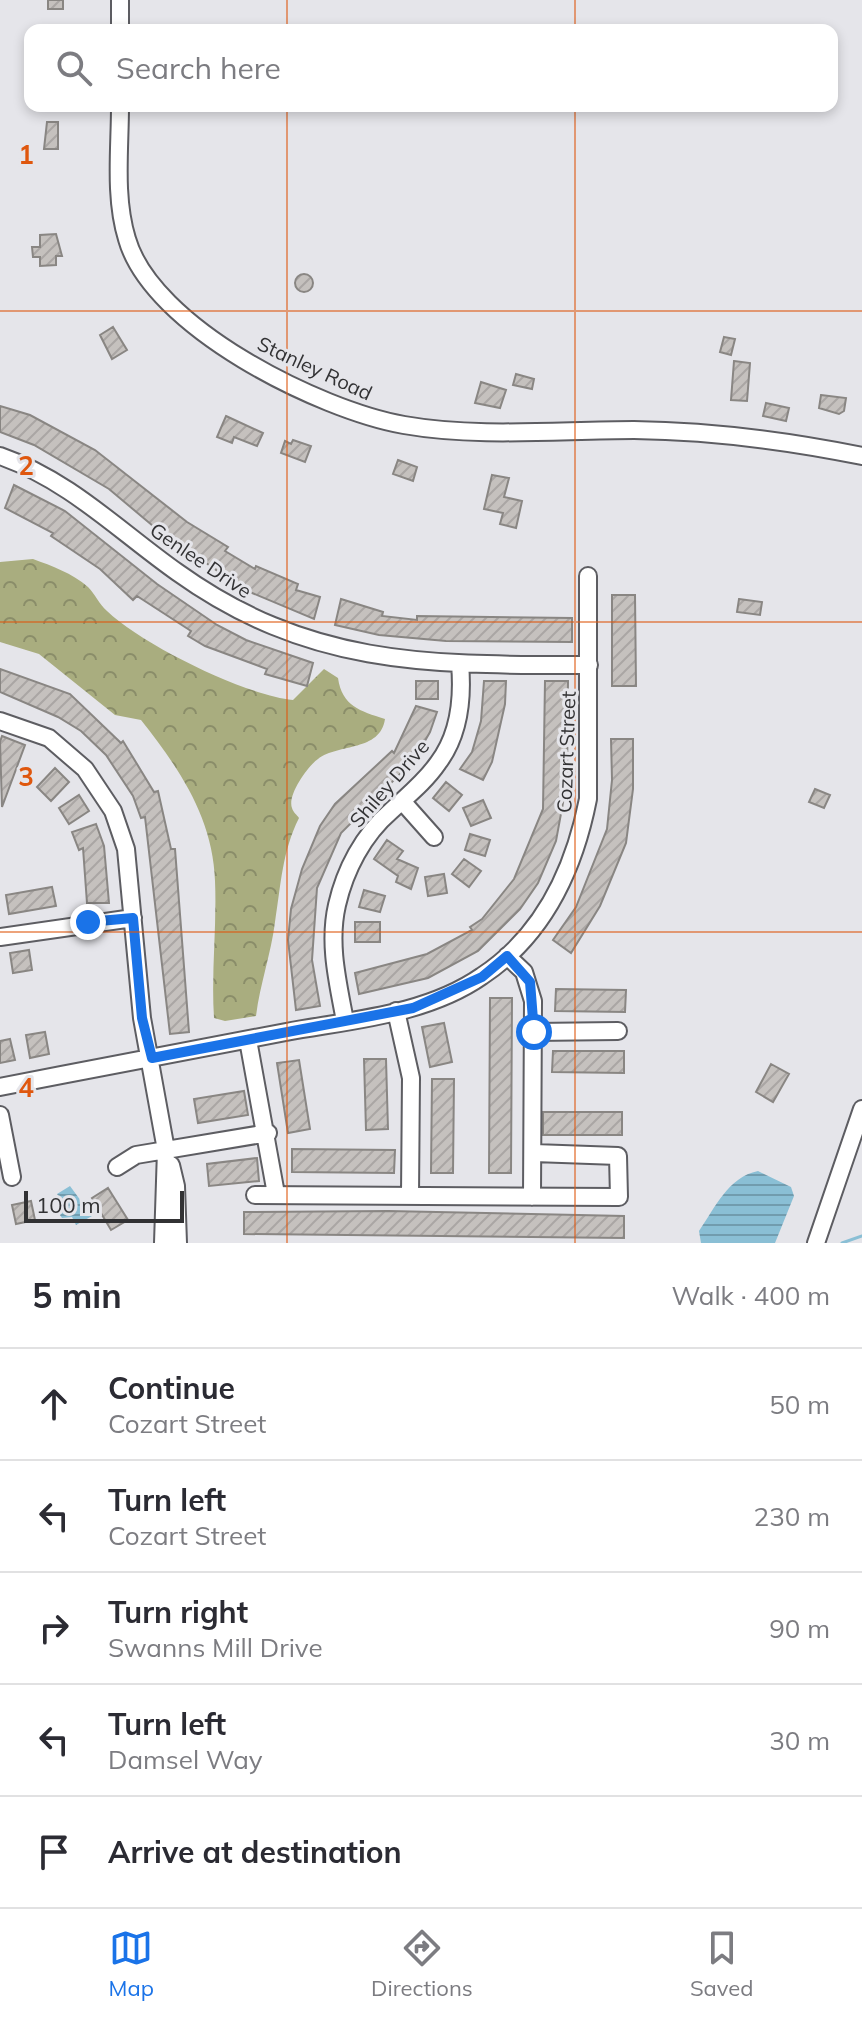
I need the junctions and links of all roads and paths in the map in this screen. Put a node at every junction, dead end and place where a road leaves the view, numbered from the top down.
1 (120, 0) edge
2 (120, 24) edge
3 (120, 112) edge
4 (0, 456) edge
5 (862, 456) edge
6 (588, 576) dead end
7 (460, 664) junction
8 (589, 665) junction
9 (0, 721) edge
10 (402, 801) junction
11 (434, 837) dead end
12 (133, 918) junction
13 (0, 937) edge
14 (507, 956) junction
15 (396, 1011) junction
16 (345, 1021) junction
17 (618, 1031) dead end
18 (534, 1032) junction
19 (248, 1040) junction
20 (152, 1058) junction
21 (0, 1087) edge
22 (862, 1109) edge
23 (0, 1115) edge
24 (268, 1133) junction
25 (534, 1153) junction
26 (167, 1156) junction
27 (117, 1167) dead end
28 (12, 1177) dead end
29 (276, 1194) junction
30 (255, 1195) dead end
31 (410, 1195) junction
32 (532, 1197) junction
33 (163, 1243) edge
34 (178, 1243) edge
35 (816, 1243) edge

1 - 2 street
3 - 5 street, Stanley Road
4 - 7 street, Genlee Drive
6 - 8 street, Cozart Street
7 - 8 street, Genlee Drive
7 - 10 street, Shiley Drive
8 - 14 street, Cozart Street
9 - 12 street
10 - 11 street
10 - 16 street, Shiley Drive
12 - 13 street
12 - 20 street
14 - 15 street, Cozart Street
14 - 18 street
15 - 16 street, Cozart Street
15 - 31 street
16 - 19 street, Cozart Street
17 - 18 street
18 - 25 street
19 - 20 street, Cozart Street
19 - 24 street
20 - 21 street, Cozart Street
20 - 26 street
22 - 35 street
23 - 28 street
24 - 26 street
24 - 29 street
25 - 32 street
25 - 32 street
26 - 27 street
26 - 33 street
26 - 34 street
29 - 30 street
29 - 31 street
31 - 32 street

